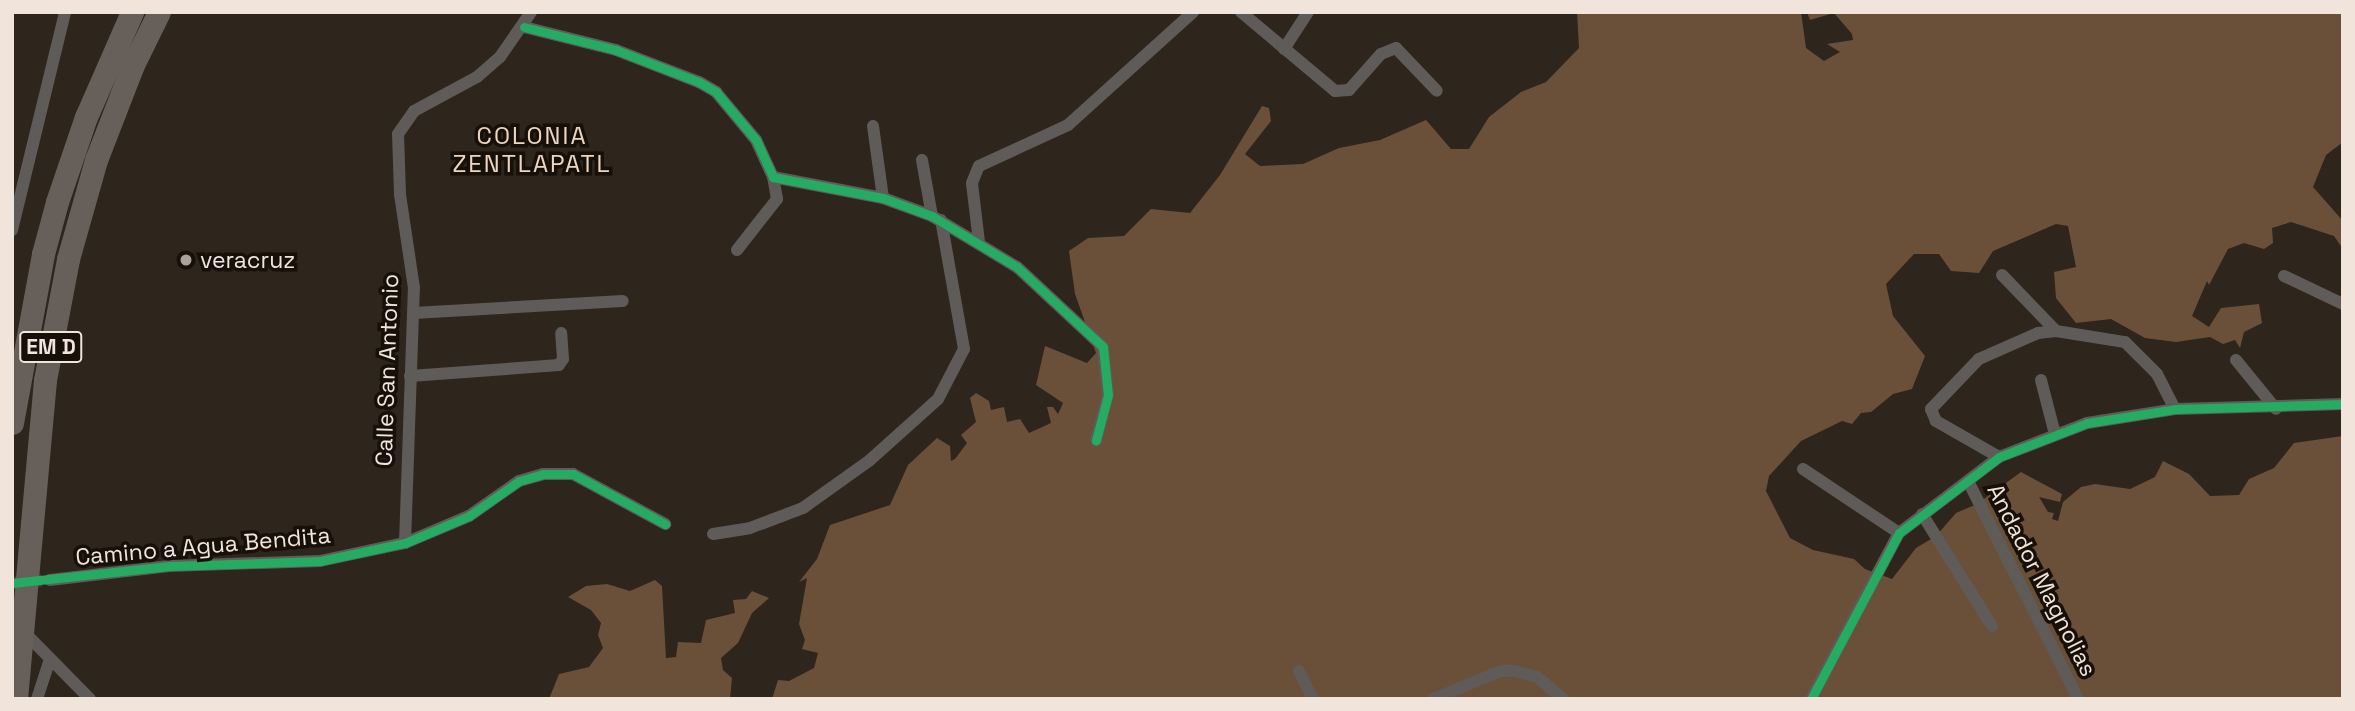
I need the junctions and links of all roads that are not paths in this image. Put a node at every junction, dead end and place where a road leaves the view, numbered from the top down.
1 (65, 12) edge
2 (132, 12) edge
3 (159, 12) edge
4 (531, 12) edge
5 (1193, 12) edge
6 (1241, 12) edge
7 (1308, 12) edge
8 (524, 27) junction
9 (1284, 49) junction
10 (1437, 91) dead end
11 (873, 126) dead end
12 (922, 160) dead end
13 (773, 177) junction
14 (883, 198) junction
15 (937, 218) junction
16 (12, 230) edge
17 (979, 242) junction
18 (737, 250) dead end
19 (2002, 275) dead end
20 (2284, 276) dead end
21 (623, 301) dead end
22 (2343, 304) edge
23 (414, 313) junction
24 (2056, 331) junction
25 (561, 333) dead end
26 (2236, 360) dead end
27 (410, 376) junction
28 (2041, 380) dead end
29 (2343, 404) edge
30 (2175, 409) junction
31 (2276, 409) junction
32 (12, 423) edge
33 (2055, 435) junction
34 (1096, 440) dead end
35 (1999, 457) junction
36 (1803, 469) dead end
37 (1968, 481) junction
38 (1922, 514) junction
39 (665, 524) dead end
40 (1899, 533) junction
41 (713, 534) dead end
42 (405, 543) junction
43 (50, 580) tunnel mouth
44 (1992, 626) dead end
45 (29, 637) dead end
46 (51, 659) junction
47 (1298, 671) dead end
48 (16, 699) edge
49 (37, 699) edge
50 (90, 699) edge
51 (1313, 699) edge
52 (1433, 699) edge
53 (1563, 699) edge
54 (1811, 699) edge
55 (2078, 699) edge

1 - 16 street
2 - 32 highway, EM D
3 - 48 highway, EM D
4 - 8 street, Calle San Antonio
5 - 17 street
6 - 9 street
7 - 9 street
8 - 13 street
8 - 23 street, Calle San Antonio
9 - 10 street
11 - 14 street
12 - 15 street
13 - 14 street
13 - 18 street
14 - 15 street
15 - 17 street
15 - 41 street
17 - 34 street
19 - 24 street
20 - 22 street
21 - 23 street
23 - 27 street, Calle San Antonio
24 - 30 street
24 - 35 street
25 - 27 street
26 - 31 street
27 - 42 street, Calle San Antonio
28 - 33 street
29 - 31 street
30 - 31 street
30 - 33 street
33 - 35 street
35 - 37 street
36 - 40 street
37 - 38 street
37 - 55 street, Andador Magnolias
38 - 40 street
38 - 44 street
39 - 42 street, Camino a Agua Bendita
40 - 54 street
42 - 43 street, Camino a Agua Bendita
45 - 46 street
46 - 49 street
46 - 50 street
47 - 51 street
52 - 53 street

